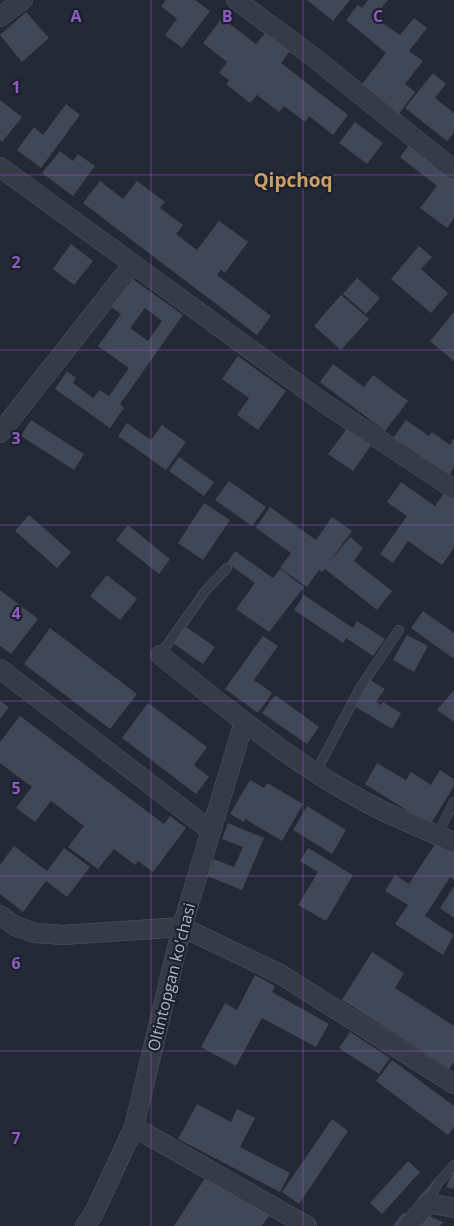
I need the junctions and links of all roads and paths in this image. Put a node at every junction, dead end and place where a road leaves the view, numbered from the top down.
1 (24, 0) edge
2 (236, 0) edge
3 (0, 16) edge
4 (0, 167) edge
5 (454, 170) edge
6 (133, 264) junction
7 (0, 433) edge
8 (454, 489) edge
9 (227, 568) dead end
10 (400, 630) dead end
11 (160, 655) joint
12 (0, 669) edge
13 (244, 722) junction
14 (316, 772) junction
15 (454, 802) edge
16 (210, 830) junction
17 (437, 834) junction
18 (454, 843) edge
19 (0, 916) edge
20 (182, 927) junction
21 (454, 1084) edge
22 (134, 1127) junction
23 (454, 1166) edge
24 (428, 1203) junction
25 (454, 1208) edge
26 (85, 1226) edge
27 (307, 1226) edge
28 (408, 1226) edge

1 - 3 street
2 - 5 street
4 - 6 street
6 - 7 street
6 - 8 street
9 - 11 lane
10 - 14 lane
11 - 13 street
12 - 16 street
13 - 14 street
13 - 16 street, Oltintopgan ko'chasi
14 - 17 street
15 - 17 lane
16 - 20 street, Oltintopgan ko'chasi
17 - 18 street
19 - 20 street
20 - 21 street
20 - 22 street, Oltintopgan ko'chasi
22 - 26 street, Oltintopgan ko'chasi
22 - 27 street
23 - 24 lane
24 - 25 street
24 - 28 street

